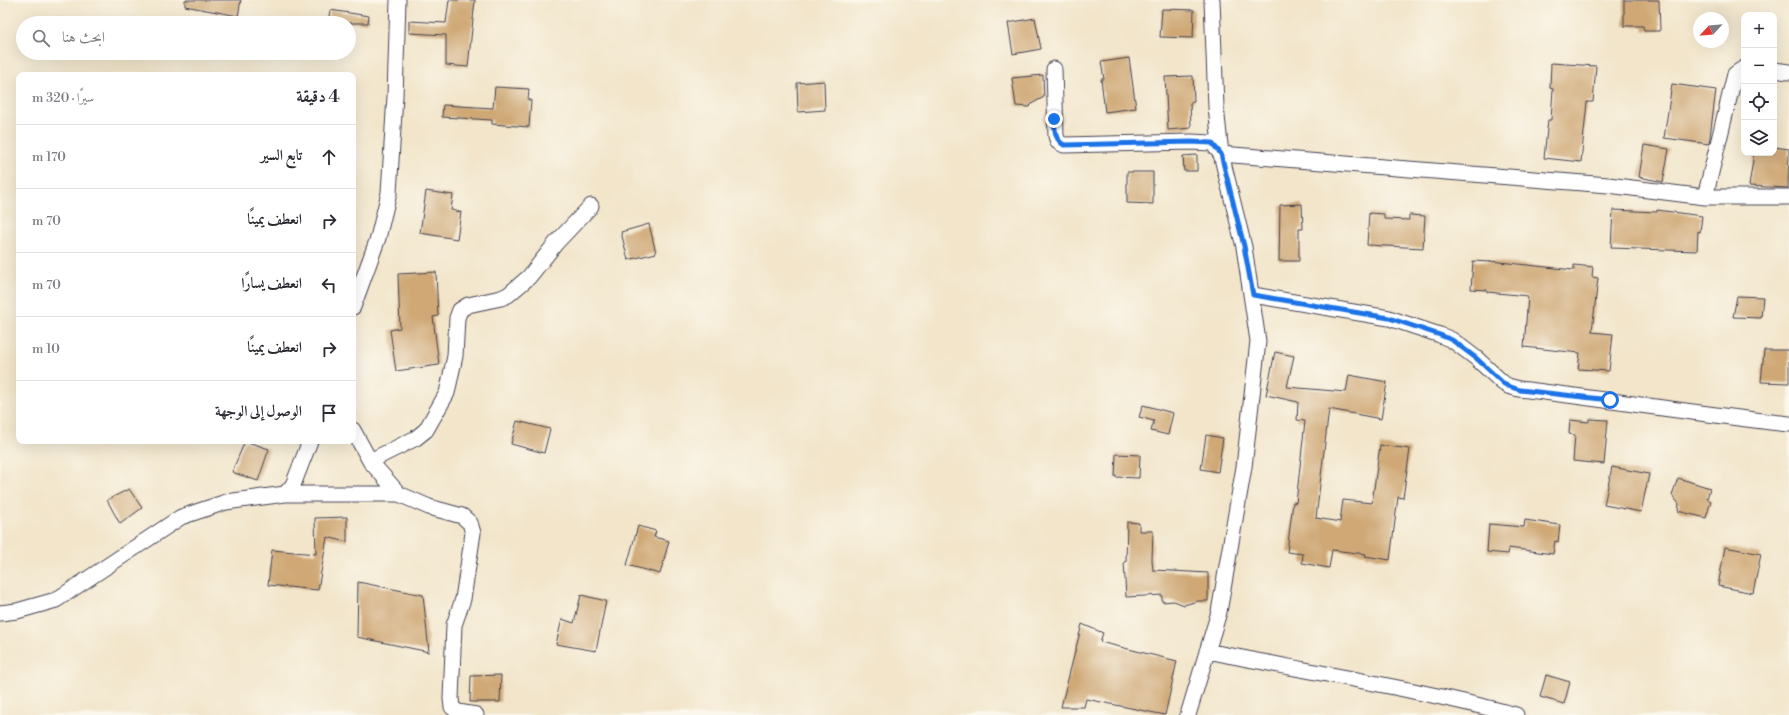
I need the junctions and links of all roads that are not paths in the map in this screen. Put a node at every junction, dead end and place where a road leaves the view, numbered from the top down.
1 (398, 0) edge
2 (1212, 0) edge
3 (1054, 69) dead end
4 (1741, 70) edge
5 (1777, 70) edge
6 (1789, 72) edge
7 (1221, 154) junction
8 (1705, 197) junction
9 (1789, 197) edge
10 (591, 206) dead end
11 (356, 294) edge
12 (1253, 295) junction
13 (1789, 424) edge
14 (356, 435) edge
15 (309, 444) edge
16 (370, 461) junction
17 (285, 494) junction
18 (399, 494) junction
19 (0, 612) edge
20 (1207, 651) junction
21 (476, 715) edge
22 (1188, 715) edge
23 (1516, 715) edge

1 - 11 street
2 - 7 street
3 - 7 street
4 - 8 street
5 - 6 street
7 - 8 street
7 - 12 street
8 - 9 street
10 - 16 street
12 - 13 street
12 - 20 street
14 - 16 street
15 - 17 street
16 - 18 street
17 - 18 street
17 - 19 street
18 - 21 street
20 - 22 street
20 - 23 street

